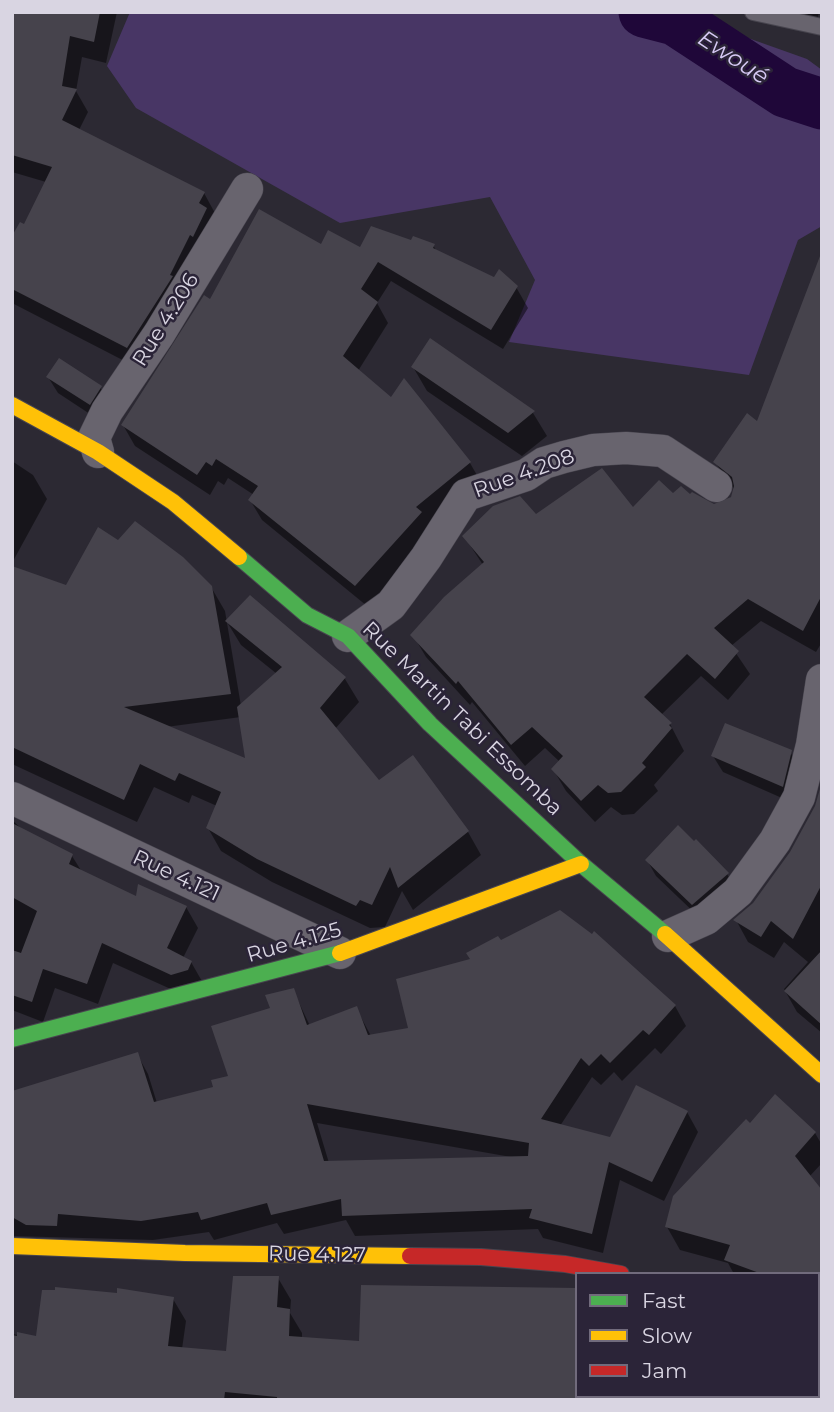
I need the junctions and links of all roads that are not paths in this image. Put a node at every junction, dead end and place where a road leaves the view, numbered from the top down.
1 (753, 12) edge
2 (822, 27) edge
3 (247, 189) dead end
4 (12, 405) edge
5 (98, 452) junction
6 (716, 486) dead end
7 (348, 636) junction
8 (822, 680) edge
9 (12, 798) edge
10 (581, 864) junction
11 (668, 936) junction
12 (340, 953) junction
13 (12, 1039) edge
14 (822, 1075) edge
15 (12, 1246) edge
16 (610, 1272) edge

1 - 2 lane
3 - 5 street, Rue 4.206
4 - 5 street, Rue Martin Tabi Essomba
5 - 7 street, Rue Martin Tabi Essomba
6 - 7 street, Rue 4.208
7 - 10 street, Rue Martin Tabi Essomba
8 - 11 street
9 - 12 street, Rue 4.121
10 - 11 street, Rue Martin Tabi Essomba
10 - 12 street, Rue 4.125
11 - 14 street, Rue Martin Tabi Essomba
12 - 13 street, Rue 4.125
15 - 16 street, Rue 4.127

